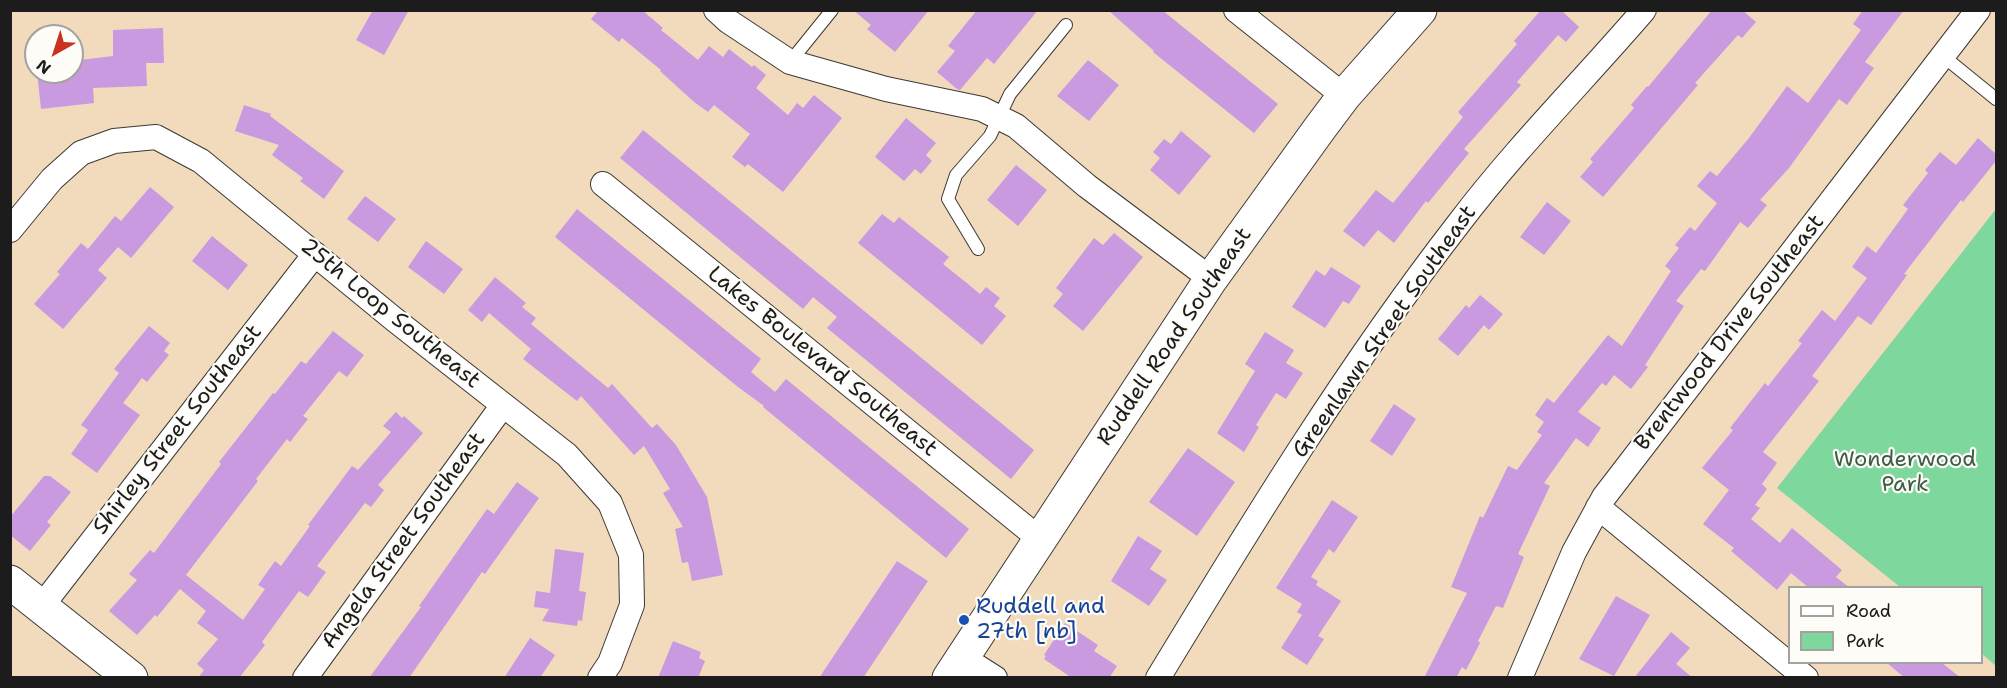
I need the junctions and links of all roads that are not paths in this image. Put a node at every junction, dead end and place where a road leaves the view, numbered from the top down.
1 (716, 10) edge
2 (832, 10) edge
3 (1236, 10) edge
4 (1420, 10) edge
5 (1644, 10) edge
6 (1978, 10) edge
7 (1066, 25) dead end
8 (1943, 56) junction
9 (790, 63) junction
10 (1344, 96) junction
11 (1996, 99) edge
12 (998, 117) junction
13 (603, 184) dead end
14 (10, 230) edge
15 (978, 249) dead end
16 (315, 254) junction
17 (1211, 279) junction
18 (503, 405) junction
19 (1598, 507) junction
20 (1041, 540) junction
21 (10, 582) edge
22 (41, 607) junction
23 (1788, 663) edge
24 (1789, 664) edge
25 (956, 667) edge
26 (127, 677) edge
27 (304, 678) edge
28 (600, 678) edge
29 (994, 678) edge
30 (1158, 678) edge
31 (1520, 678) edge
32 (1806, 678) edge

1 - 9 street
2 - 9 lane
3 - 10 street
4 - 10 main road, Ruddell Road Southeast
5 - 30 street, Greenlawn Street Southeast
6 - 8 street, Brentwood Drive Southeast
7 - 12 lane
8 - 11 lane
8 - 19 street, Brentwood Drive Southeast
9 - 12 street
10 - 17 main road, Ruddell Road Southeast
12 - 15 lane
12 - 17 street
13 - 20 street, Lakes Boulevard Southeast
14 - 16 street, 25th Loop Southeast
16 - 18 street, 25th Loop Southeast
16 - 22 street, Shirley Street Southeast
17 - 20 main road, Ruddell Road Southeast
18 - 27 street, Angela Street Southeast
18 - 28 street, 25th Loop Southeast
19 - 23 street
19 - 31 street, Brentwood Drive Southeast
20 - 25 main road, Ruddell Road Southeast
21 - 22 main road
22 - 26 main road
24 - 32 street
25 - 29 street

